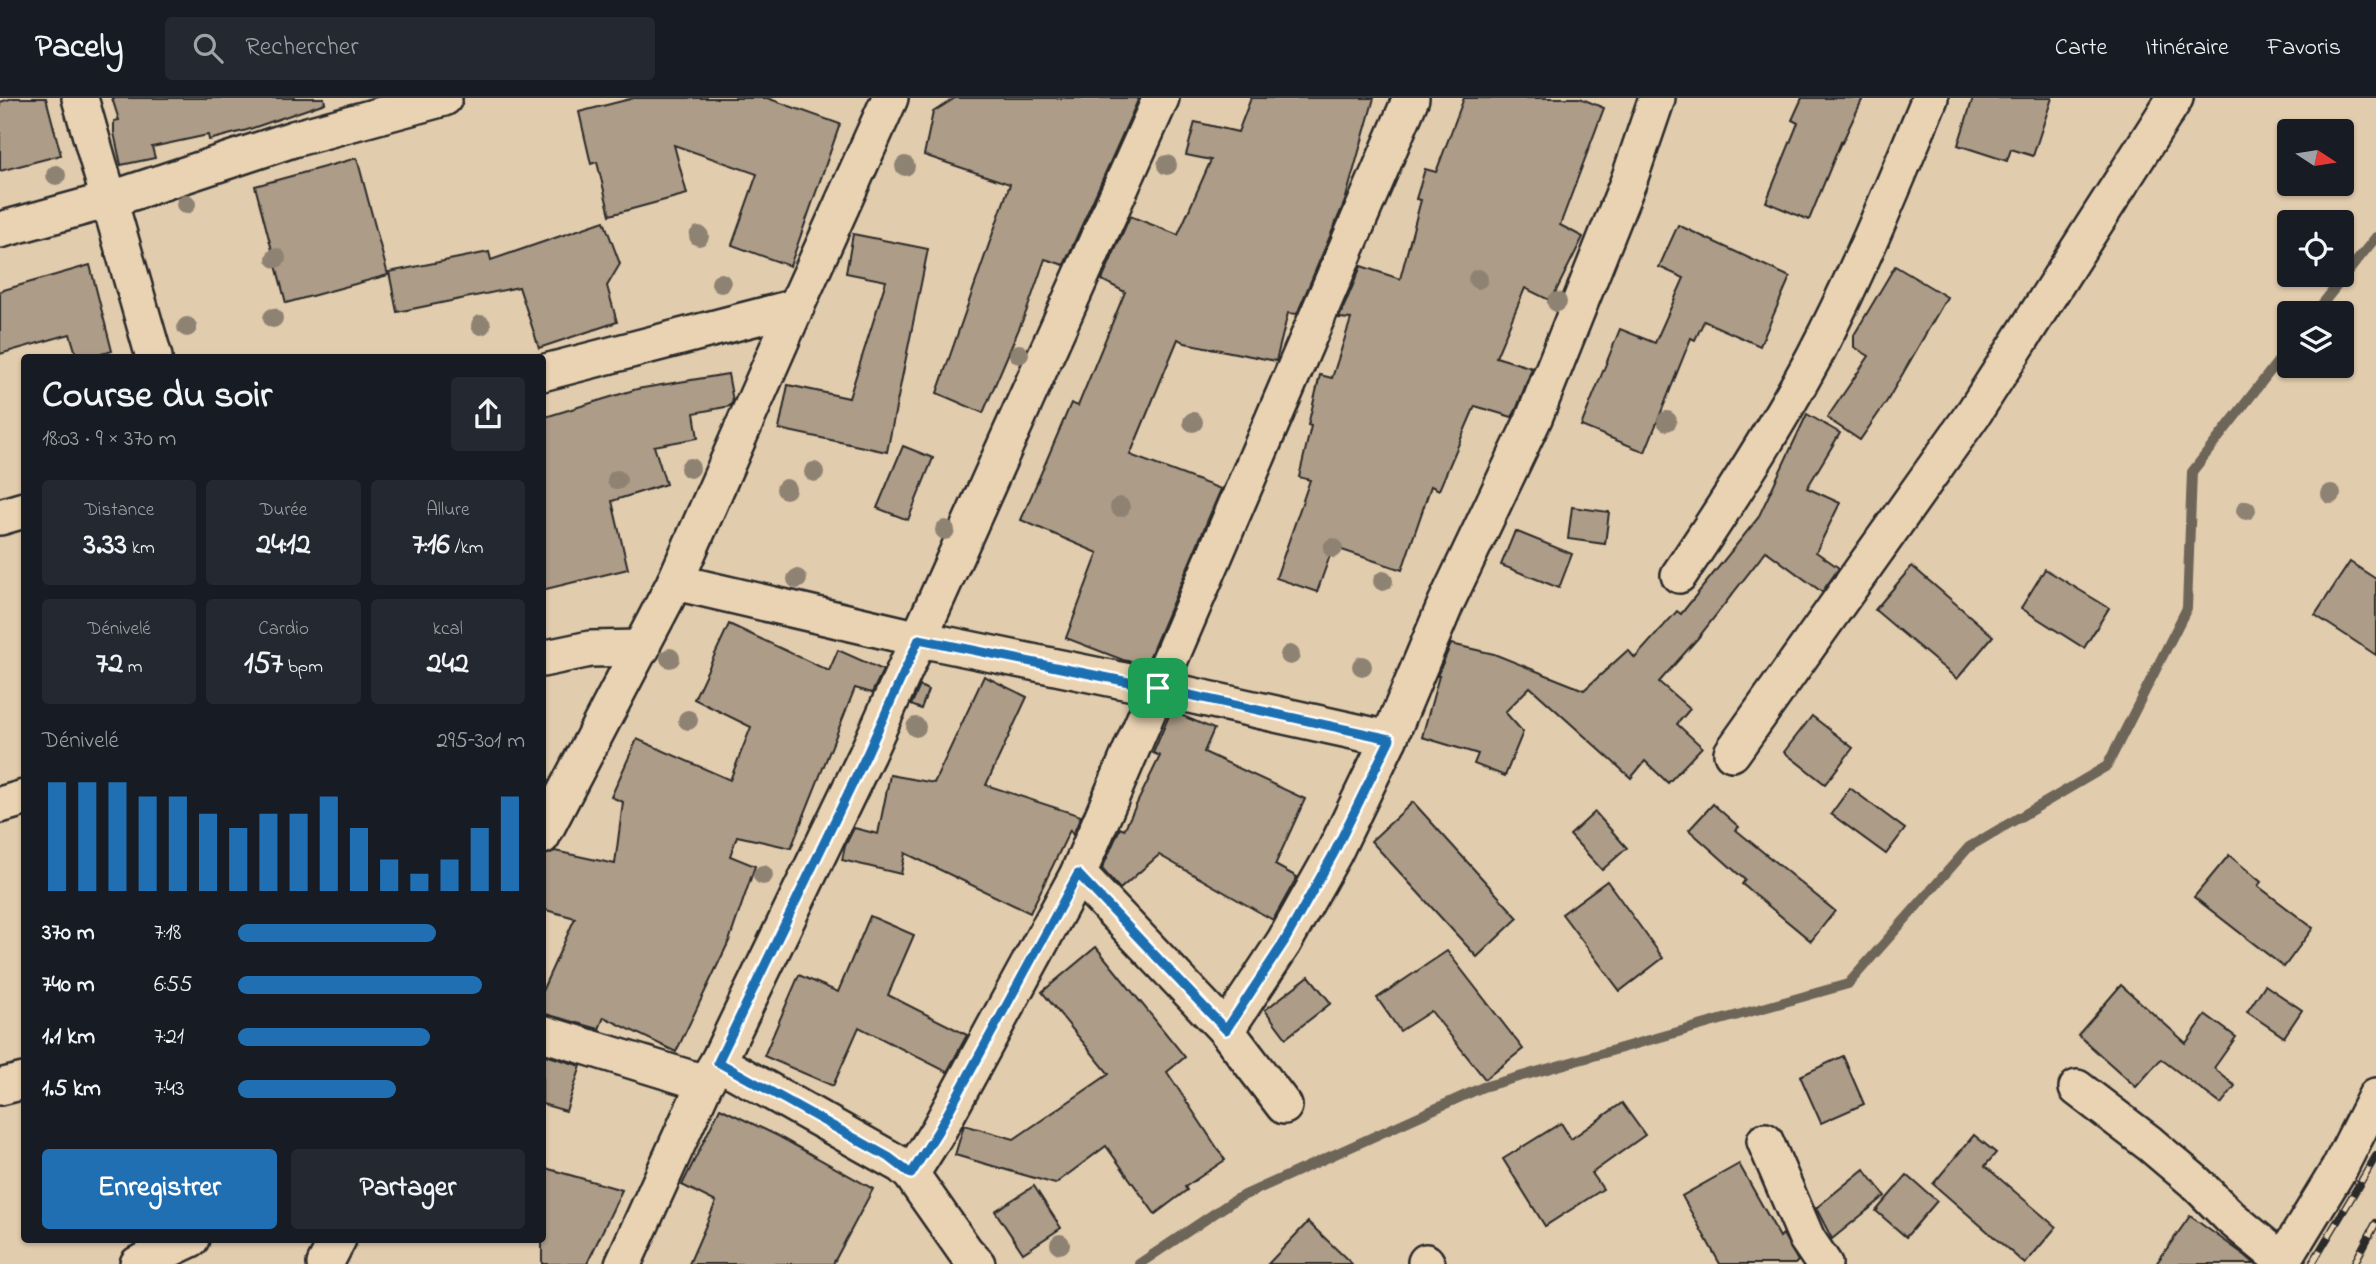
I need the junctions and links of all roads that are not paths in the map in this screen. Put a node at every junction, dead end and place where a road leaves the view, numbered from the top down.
1 (80, 98) edge
2 (443, 98) edge
3 (891, 98) edge
4 (1161, 98) edge
5 (1411, 98) edge
6 (1657, 98) edge
7 (1930, 98) edge
8 (2175, 98) edge
9 (109, 200) junction
10 (0, 230) edge
11 (796, 307) junction
12 (153, 354) edge
13 (546, 372) edge
14 (21, 511) edge
15 (0, 517) edge
16 (1679, 575) dead end
17 (675, 582) junction
18 (919, 639) junction
19 (642, 648) junction
20 (546, 658) edge
21 (1158, 688) junction
22 (1390, 739) junction
23 (1732, 753) dead end
24 (21, 799) edge
25 (0, 805) edge
26 (546, 828) edge
27 (1078, 874) junction
28 (1226, 1030) junction
29 (546, 1034) edge
30 (711, 1073) junction
31 (21, 1082) edge
32 (0, 1087) edge
33 (2077, 1088) dead end
34 (2376, 1096) edge
35 (1284, 1106) dead end
36 (1765, 1141) dead end
37 (911, 1174) junction
38 (183, 1243) edge
39 (336, 1243) edge
40 (2282, 1263) edge
41 (138, 1264) edge
42 (326, 1264) edge
43 (623, 1264) edge
44 (976, 1264) edge
45 (1824, 1264) edge

1 - 9 street
2 - 9 street
3 - 11 street
4 - 18 street
5 - 21 street
6 - 22 street
7 - 16 street
8 - 23 street
9 - 10 street
9 - 12 street
11 - 13 street
11 - 17 street
14 - 15 street
17 - 18 street
17 - 19 street
18 - 21 street
18 - 30 street
19 - 20 street
19 - 26 street
21 - 22 street
21 - 27 street
22 - 28 street
24 - 25 street
27 - 28 street
27 - 37 street
28 - 35 street
29 - 30 street
30 - 37 street
30 - 43 street
31 - 32 street
33 - 40 street
34 - 40 street
36 - 45 street
37 - 44 street
38 - 41 street
39 - 42 street

